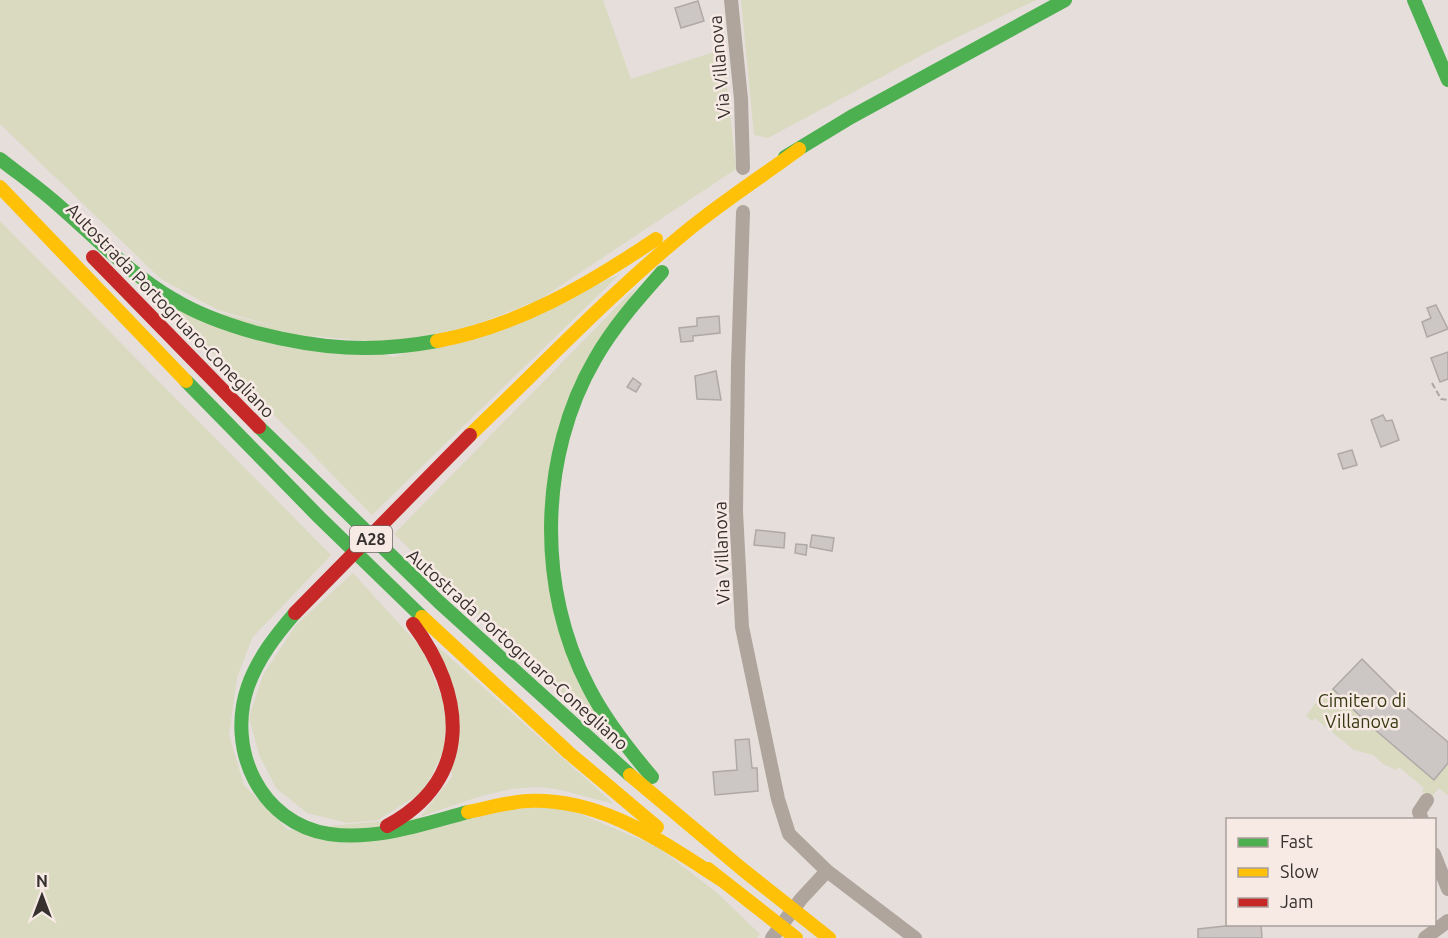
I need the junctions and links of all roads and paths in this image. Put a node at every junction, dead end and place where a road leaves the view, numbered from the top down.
1 (731, 0) edge
2 (1065, 0) edge
3 (1414, 0) edge
4 (1448, 80) edge
5 (798, 149) junction
6 (0, 159) edge
7 (743, 168) dead end
8 (0, 187) edge
9 (743, 212) dead end
10 (1432, 383) dead end
11 (1448, 400) edge
12 (229, 426) junction
13 (1427, 800) dead end
14 (1422, 818) edge
15 (374, 834) junction
16 (728, 857) junction
17 (1436, 859) edge
18 (827, 871) junction
19 (722, 880) junction
20 (1448, 889) edge
21 (1448, 921) edge
22 (1430, 936) edge
23 (772, 938) edge
24 (796, 938) edge
25 (829, 938) edge
26 (915, 938) edge

1 - 7 street, Via Villanova
2 - 5 main road
3 - 4 main road
5 - 6 main road
5 - 15 main road
5 - 16 main road
6 - 16 main road, Autostrada Portogruaro-Conegliano / A28
8 - 12 main road, Autostrada Portogruaro-Conegliano / A28
9 - 18 street, Via Villanova
10 - 11 path
12 - 15 main road
12 - 19 main road, Autostrada Portogruaro-Conegliano / A28
13 - 14 street
15 - 19 main road
16 - 25 main road, Autostrada Portogruaro-Conegliano / A28
17 - 20 street
18 - 23 street
18 - 26 street, Via Villanova
19 - 24 main road, Autostrada Portogruaro-Conegliano / A28
21 - 22 street

